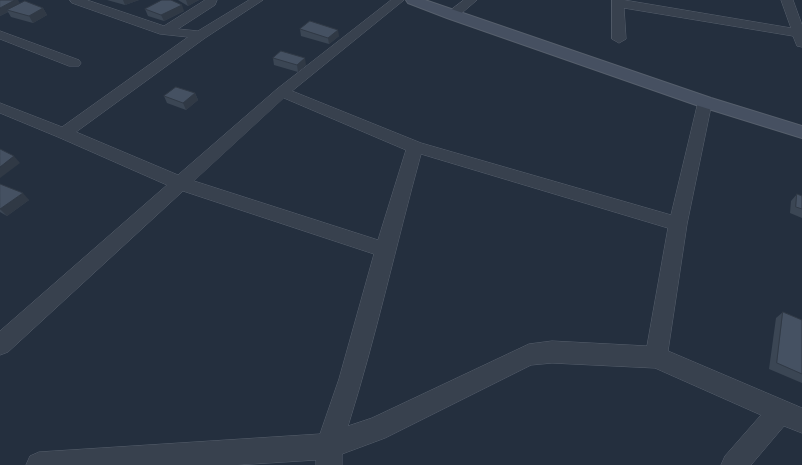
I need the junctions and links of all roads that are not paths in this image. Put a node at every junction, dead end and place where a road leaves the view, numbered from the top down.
1 (76, 0) edge
2 (211, 0) edge
3 (257, 0) edge
4 (398, 0) edge
5 (413, 0) edge
6 (471, 0) edge
7 (787, 0) edge
8 (618, 2) edge
9 (452, 15) junction
10 (165, 31) junction
11 (0, 35) edge
12 (200, 35) junction
13 (801, 37) edge
14 (619, 39) dead end
15 (74, 63) dead end
16 (282, 92) junction
17 (705, 102) junction
18 (0, 108) edge
19 (802, 132) edge
20 (64, 133) junction
21 (415, 147) junction
22 (180, 183) junction
23 (678, 224) junction
24 (385, 250) junction
25 (1, 343) edge
26 (656, 357) junction
27 (791, 417) edge
28 (329, 455) edge
29 (99, 462) edge
30 (39, 465) edge
31 (734, 465) edge

1 - 10 street
2 - 10 street
3 - 12 street
4 - 16 street
5 - 9 street
6 - 9 street
7 - 13 street
8 - 13 street
8 - 14 street
9 - 17 street
10 - 12 street
11 - 15 street
12 - 20 street
16 - 21 street
16 - 22 street
17 - 19 street
17 - 23 street
18 - 20 street
20 - 22 street
21 - 23 street
21 - 24 street
22 - 24 street
22 - 25 street
23 - 26 street
24 - 28 street
26 - 27 street
26 - 28 street
27 - 31 street
28 - 29 street
29 - 30 street

